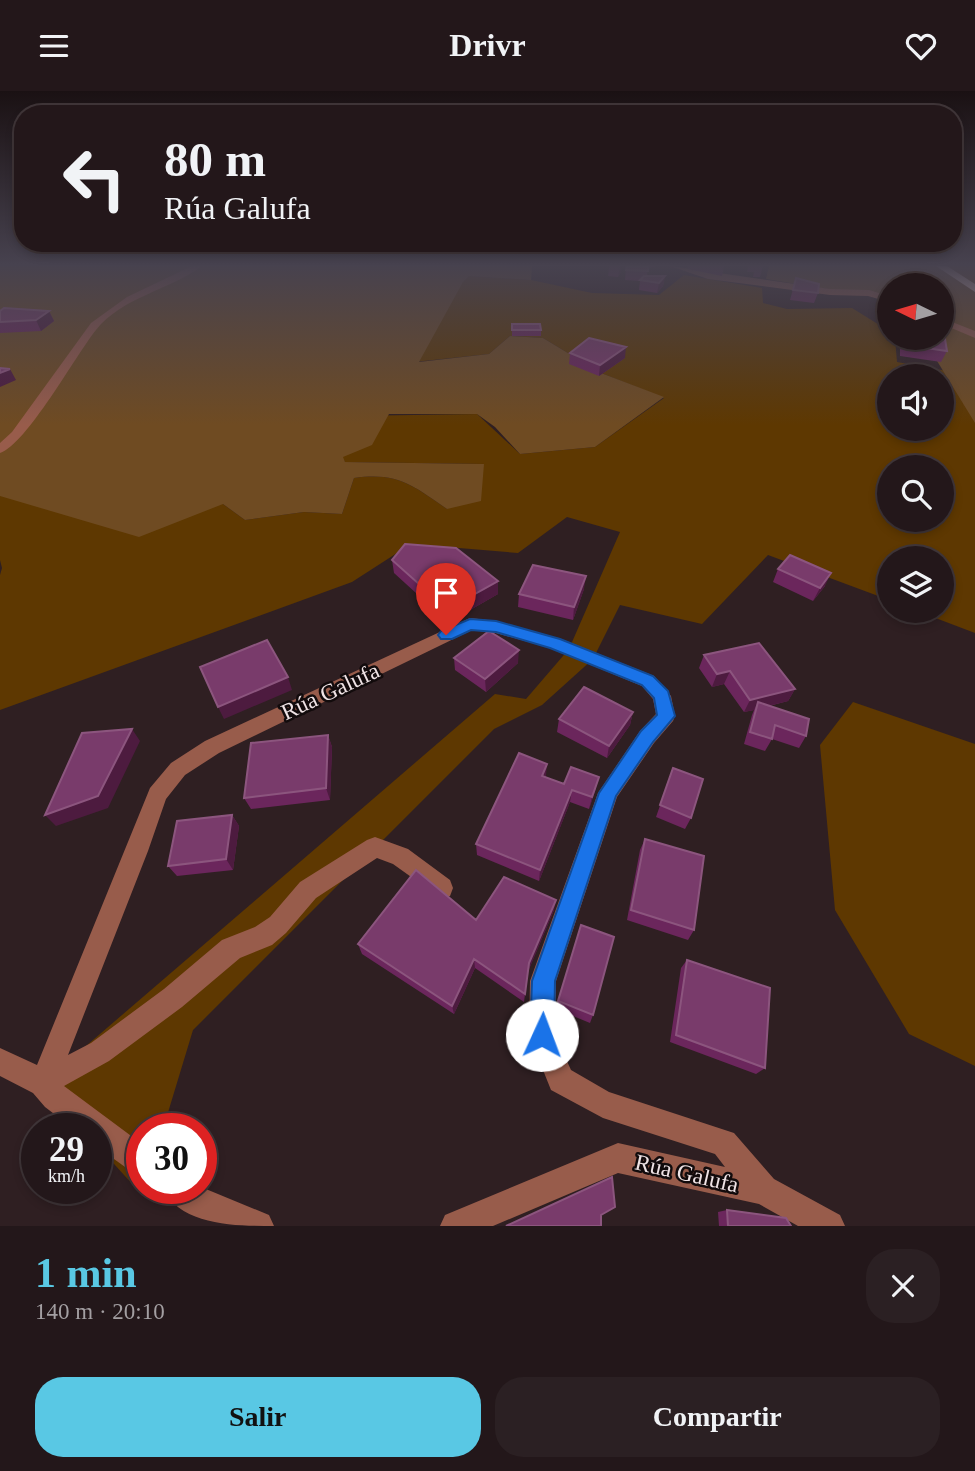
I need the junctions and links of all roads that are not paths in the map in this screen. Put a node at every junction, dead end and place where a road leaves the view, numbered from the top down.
1 (102, 319) edge
2 (954, 326) edge
3 (975, 335) edge
4 (0, 449) edge
5 (442, 888) edge
6 (0, 1062) edge
7 (43, 1083) junction
8 (126, 1149) edge
9 (763, 1190) junction
10 (201, 1204) edge
11 (258, 1226) edge
12 (456, 1226) edge
13 (829, 1226) edge

1 - 4 street
2 - 3 street
5 - 7 street
6 - 7 street
7 - 8 street
7 - 9 street, Rúa Galufa
9 - 12 street, Rúa Galufa
9 - 13 street, Rúa Galufa
10 - 11 street

